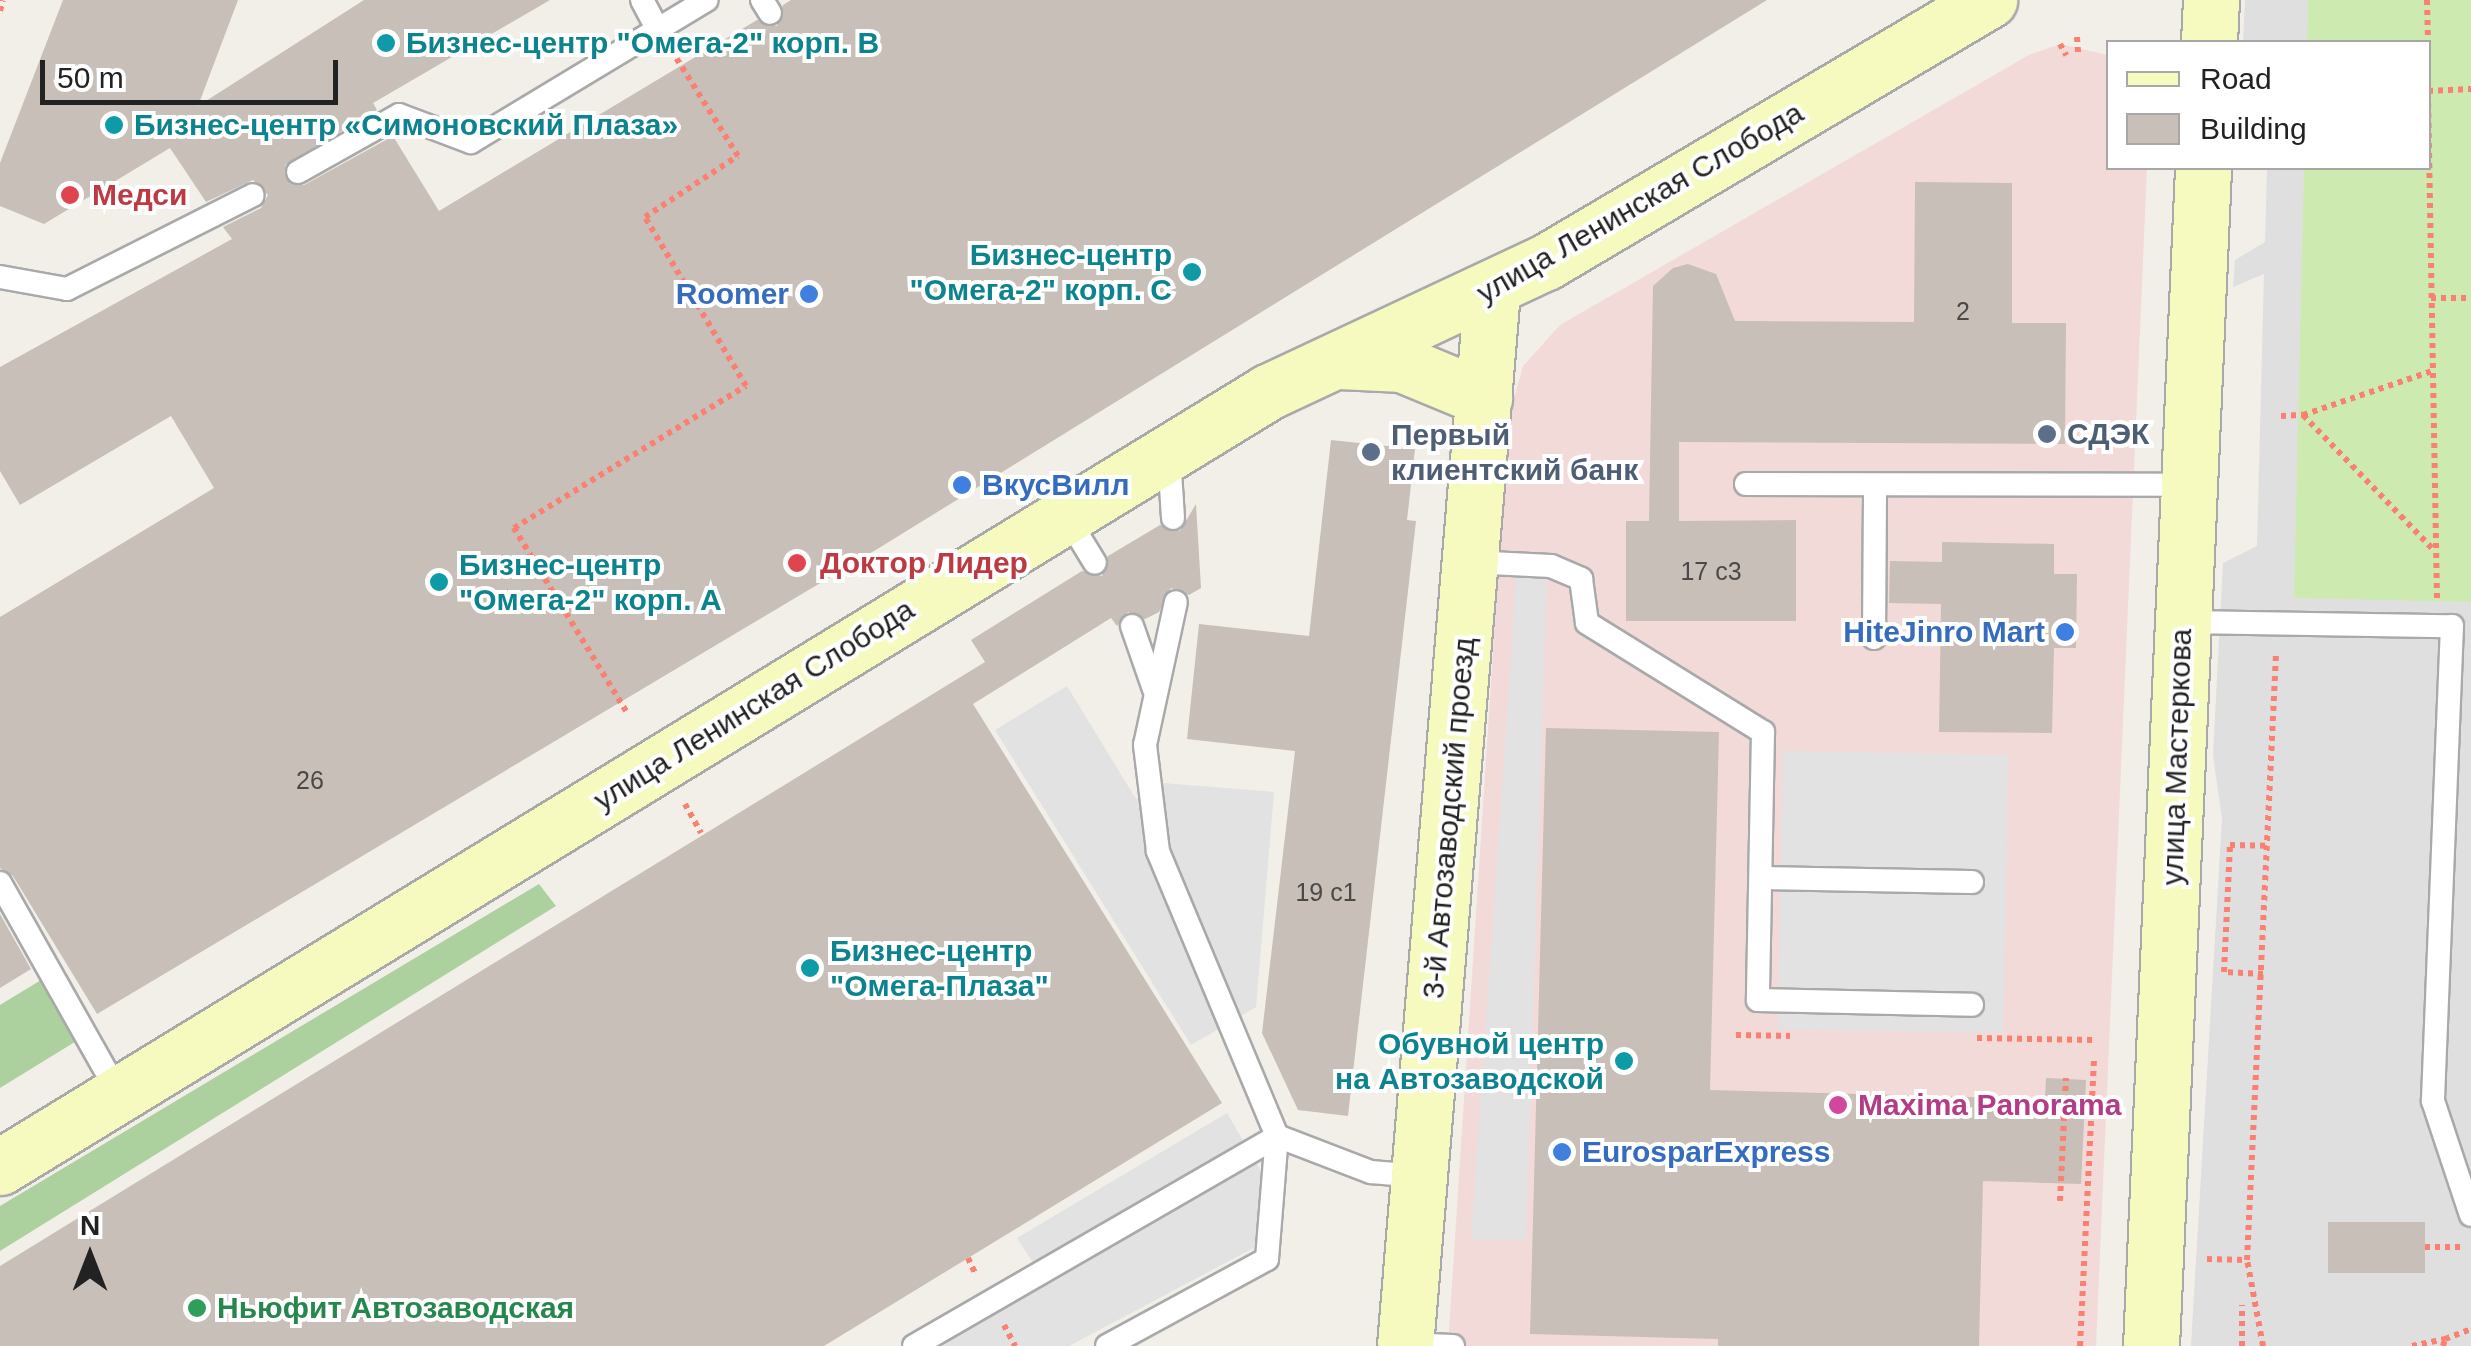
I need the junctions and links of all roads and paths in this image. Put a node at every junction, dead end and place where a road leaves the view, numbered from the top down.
1 (3, 0) edge
2 (642, 0) edge
3 (706, 0) edge
4 (1990, 0) edge
5 (2211, 0) edge
6 (2428, 0) edge
7 (0, 11) edge
8 (656, 26) junction
9 (2077, 37) dead end
10 (2209, 40) edge
11 (2428, 40) edge
12 (2060, 44) dead end
13 (2078, 53) dead end
14 (2066, 54) dead end
15 (2471, 89) edge
16 (2431, 92) edge
17 (2202, 170) edge
18 (2429, 170) edge
19 (298, 172) dead end
20 (253, 195) dead end
21 (1546, 262) junction
22 (0, 276) edge
23 (1492, 290) junction
24 (2431, 298) junction
25 (2471, 298) edge
26 (1327, 364) junction
27 (2432, 371) junction
28 (1484, 398) junction
29 (2303, 415) junction
30 (2281, 416) dead end
31 (1169, 450) junction
32 (1746, 484) dead end
33 (2186, 485) junction
34 (1875, 487) junction
35 (1065, 514) junction
36 (1173, 518) dead end
37 (2434, 550) junction
38 (1470, 562) junction
39 (1095, 564) dead end
40 (1176, 602) dead end
41 (2278, 618) junction
42 (2183, 622) junction
43 (2454, 624) edge
44 (1132, 626) dead end
45 (1874, 638) dead end
46 (1154, 689) junction
47 (626, 711) dead end
48 (679, 794) dead end
49 (701, 833) dead end
50 (2268, 846) junction
51 (1761, 878) junction
52 (1972, 882) dead end
53 (0, 884) edge
54 (2263, 974) junction
55 (1972, 1005) dead end
56 (1987, 1038) dead end
57 (2094, 1040) dead end
58 (2094, 1058) dead end
59 (2066, 1078) dead end
60 (119, 1094) junction
61 (1277, 1136) junction
62 (0, 1167) edge
63 (1419, 1176) junction
64 (2060, 1201) dead end
65 (2471, 1216) edge
66 (2425, 1247) dead end
67 (2471, 1247) edge
68 (2207, 1259) dead end
69 (2247, 1260) junction
70 (2242, 1304) dead end
71 (2471, 1329) edge
72 (2444, 1342) edge
73 (1421, 1345) edge
74 (914, 1346) edge
75 (1107, 1346) edge
76 (2080, 1346) edge
77 (2151, 1346) edge
78 (2242, 1346) edge
79 (2263, 1346) edge
80 (2412, 1346) edge

1 - 7 path
2 - 8 lane
3 - 8 lane
4 - 21 street, улица Ленинская Слобода
5 - 10 street
6 - 11 path
8 - 19 lane
8 - 47 path
9 - 13 path
12 - 14 path
15 - 16 path
17 - 33 street, улица Мастеркова
18 - 24 path
20 - 22 lane
21 - 23 street, улица Ленинская Слобода
21 - 28 street
23 - 26 street, улица Ленинская Слобода
23 - 28 street, 3-й Автозаводский проезд
24 - 25 path
24 - 27 path
26 - 28 street
26 - 31 street, улица Ленинская Слобода
27 - 29 path
27 - 37 path
28 - 38 street, 3-й Автозаводский проезд
29 - 30 path
29 - 37 path
31 - 35 street, улица Ленинская Слобода
31 - 36 lane
32 - 34 lane
33 - 34 lane
33 - 42 street, улица Мастеркова
34 - 45 lane
35 - 39 lane
35 - 60 street, улица Ленинская Слобода
37 - 43 path
38 - 51 lane
38 - 63 street, 3-й Автозаводский проезд
40 - 46 lane
41 - 42 lane
41 - 43 lane
41 - 50 path
42 - 77 street, улица Мастеркова
43 - 65 lane
44 - 46 lane
46 - 61 lane
48 - 49 path
50 - 54 path
50 - 54 path
51 - 52 lane
51 - 55 lane
53 - 60 lane
54 - 69 path
56 - 57 path
58 - 76 path
59 - 64 path
60 - 62 street, улица Ленинская Слобода
61 - 63 lane
61 - 74 lane
61 - 75 lane
63 - 73 street, 3-й Автозаводский проезд
66 - 67 path
68 - 69 path
69 - 79 path
70 - 78 path
71 - 72 path
72 - 80 path

